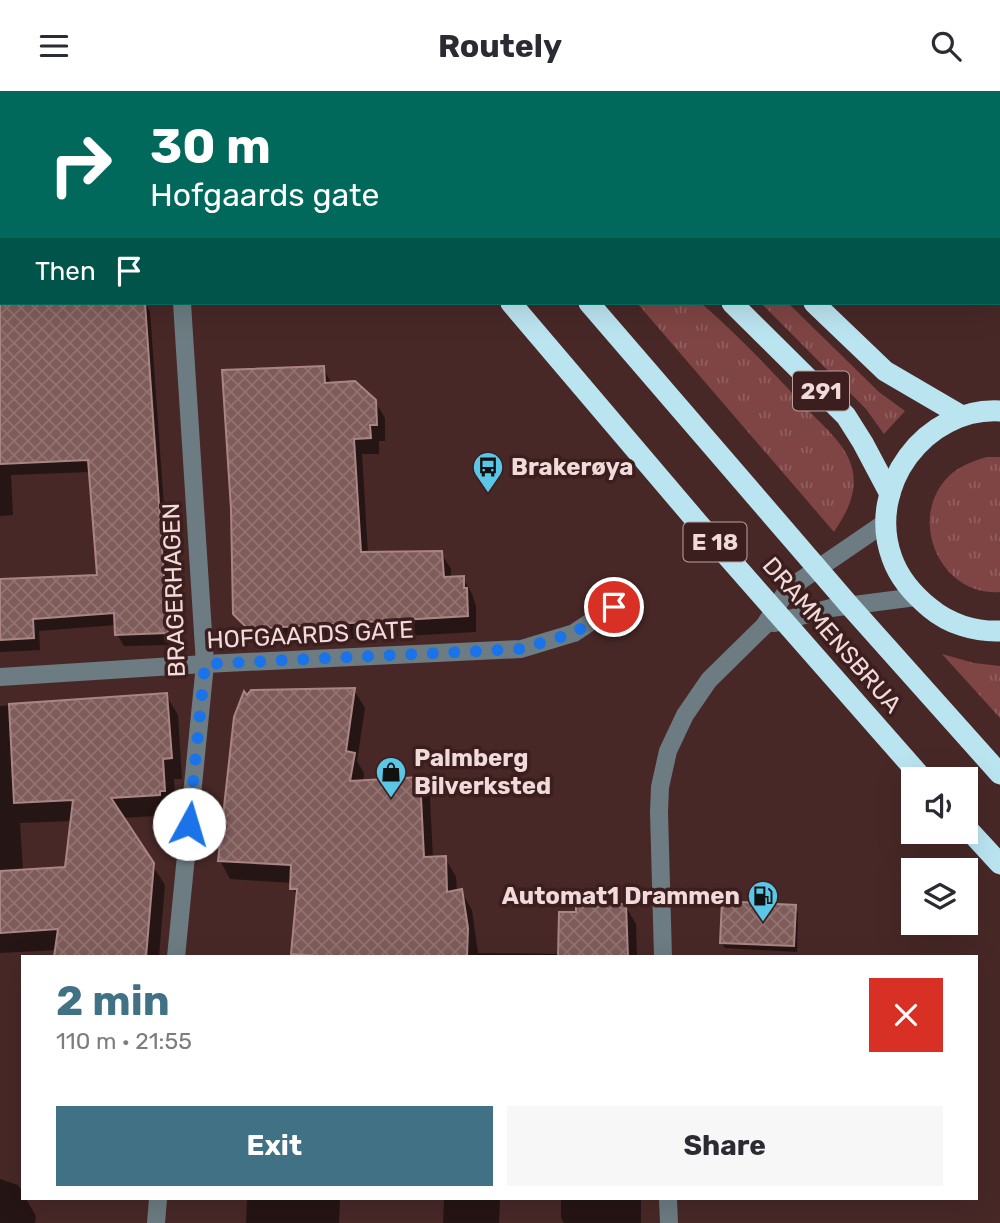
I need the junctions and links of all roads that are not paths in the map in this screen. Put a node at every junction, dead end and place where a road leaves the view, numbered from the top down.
1 (182, 305) edge
2 (513, 305) edge
3 (591, 305) edge
4 (734, 305) edge
5 (816, 305) edge
6 (1000, 411) edge
7 (962, 415) junction
8 (890, 494) junction
9 (886, 521) junction
10 (916, 597) junction
11 (614, 607) dead end
12 (764, 626) junction
13 (1000, 631) edge
14 (205, 664) junction
15 (0, 677) edge
16 (912, 767) edge
17 (1000, 774) edge
18 (978, 840) edge
19 (1000, 864) edge
20 (176, 955) edge
21 (663, 955) edge
22 (158, 1200) edge
23 (668, 1200) edge
24 (156, 1223) edge
25 (669, 1223) edge

1 - 14 street, BRAGERHAGEN
2 - 16 highway, DRAMMENSBRUA / E 18
3 - 17 highway, DRAMMENSBRUA / E 18
4 - 8 highway, 291
5 - 7 highway, 291
6 - 7 highway
7 - 8 highway
8 - 9 highway
9 - 10 highway
9 - 12 street
10 - 12 street
10 - 13 highway
11 - 14 street, HOFGAARDS GATE
12 - 21 street
14 - 15 street, HOFGAARDS GATE
14 - 20 street, BRAGERHAGEN
18 - 19 highway
22 - 24 street
23 - 25 street

